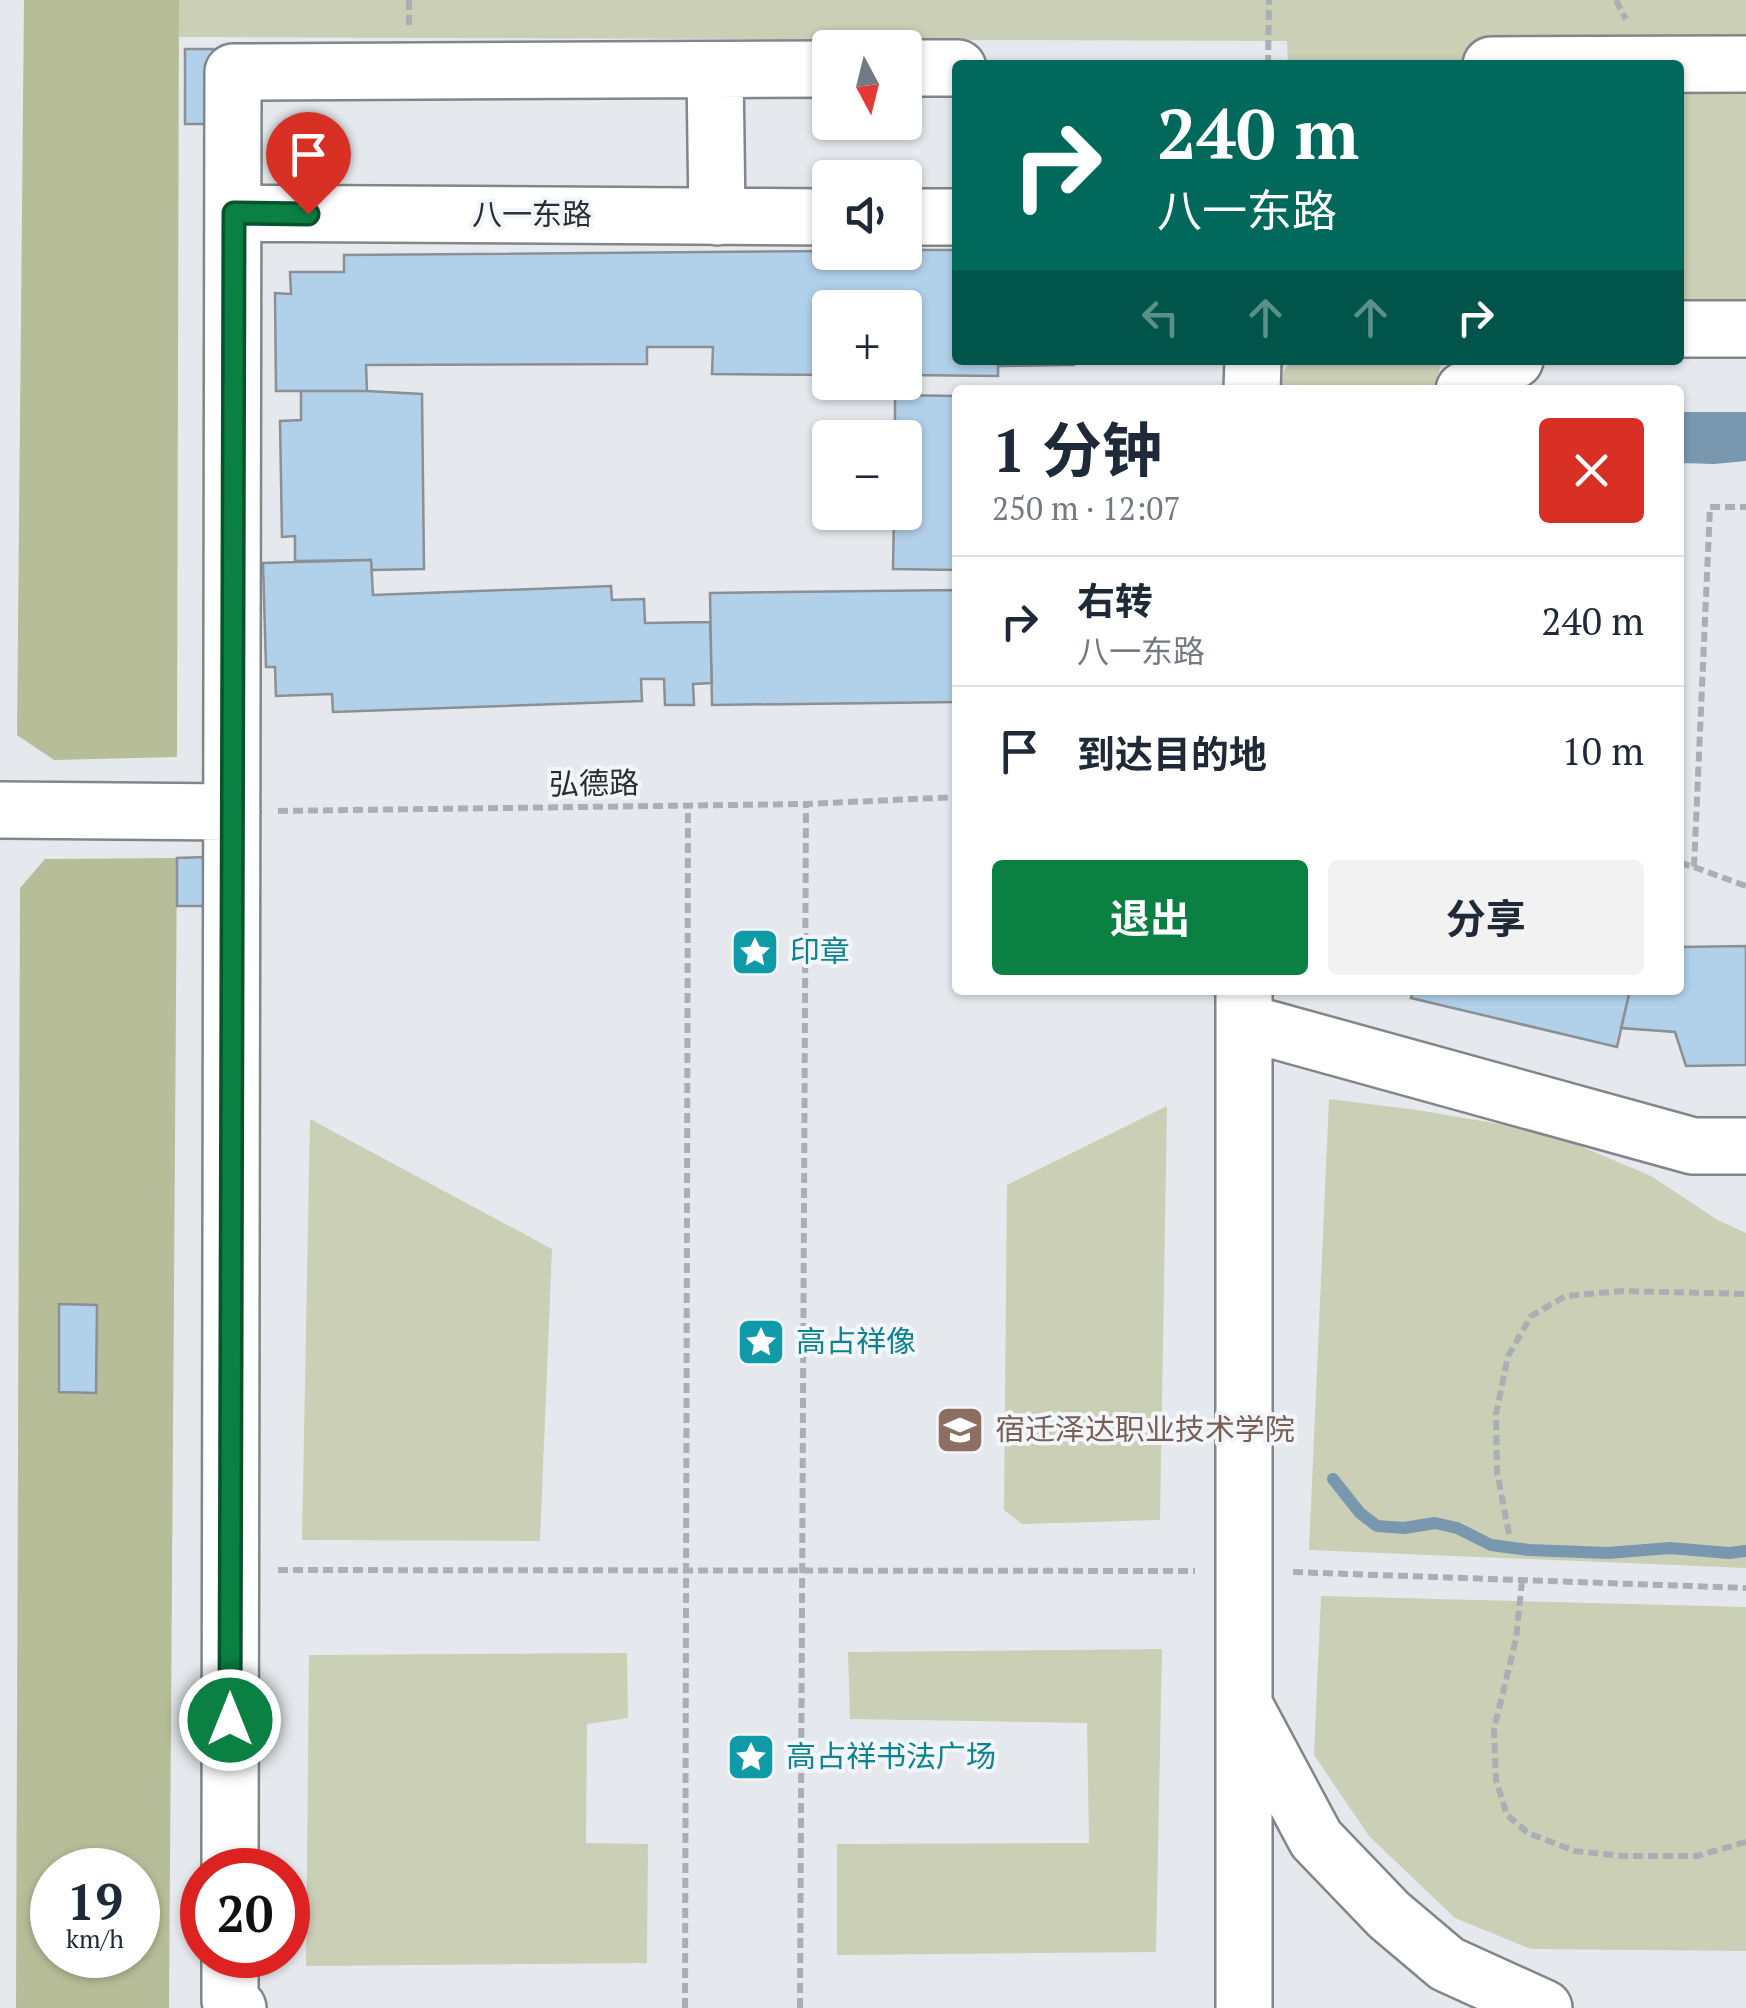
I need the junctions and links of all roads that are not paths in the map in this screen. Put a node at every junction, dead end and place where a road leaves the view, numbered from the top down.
1 (1684, 64) edge
2 (1746, 64) edge
3 (922, 68) edge
4 (952, 68) edge
5 (812, 69) edge
6 (715, 70) junction
7 (234, 213) junction
8 (717, 217) junction
9 (812, 217) edge
10 (922, 217) edge
11 (952, 218) edge
12 (1684, 329) edge
13 (1746, 329) edge
14 (1506, 365) edge
15 (1472, 385) edge
16 (0, 810) edge
17 (232, 812) junction
18 (1244, 1006) edge
19 (1746, 1146) edge
20 (1244, 1705) junction
21 (230, 1848) edge
22 (230, 1978) edge
23 (238, 2008) edge
24 (1244, 2008) edge
25 (1544, 2008) edge

1 - 2 lane
3 - 4 lane
5 - 6 lane
6 - 7 lane
6 - 8 lane
7 - 8 lane, 八一东路
7 - 17 lane
8 - 9 lane, 八一东路
10 - 11 lane
12 - 13 lane
14 - 15 lane
16 - 17 lane
17 - 21 lane
18 - 19 lane
18 - 20 lane
20 - 24 lane
20 - 25 lane
22 - 23 lane

